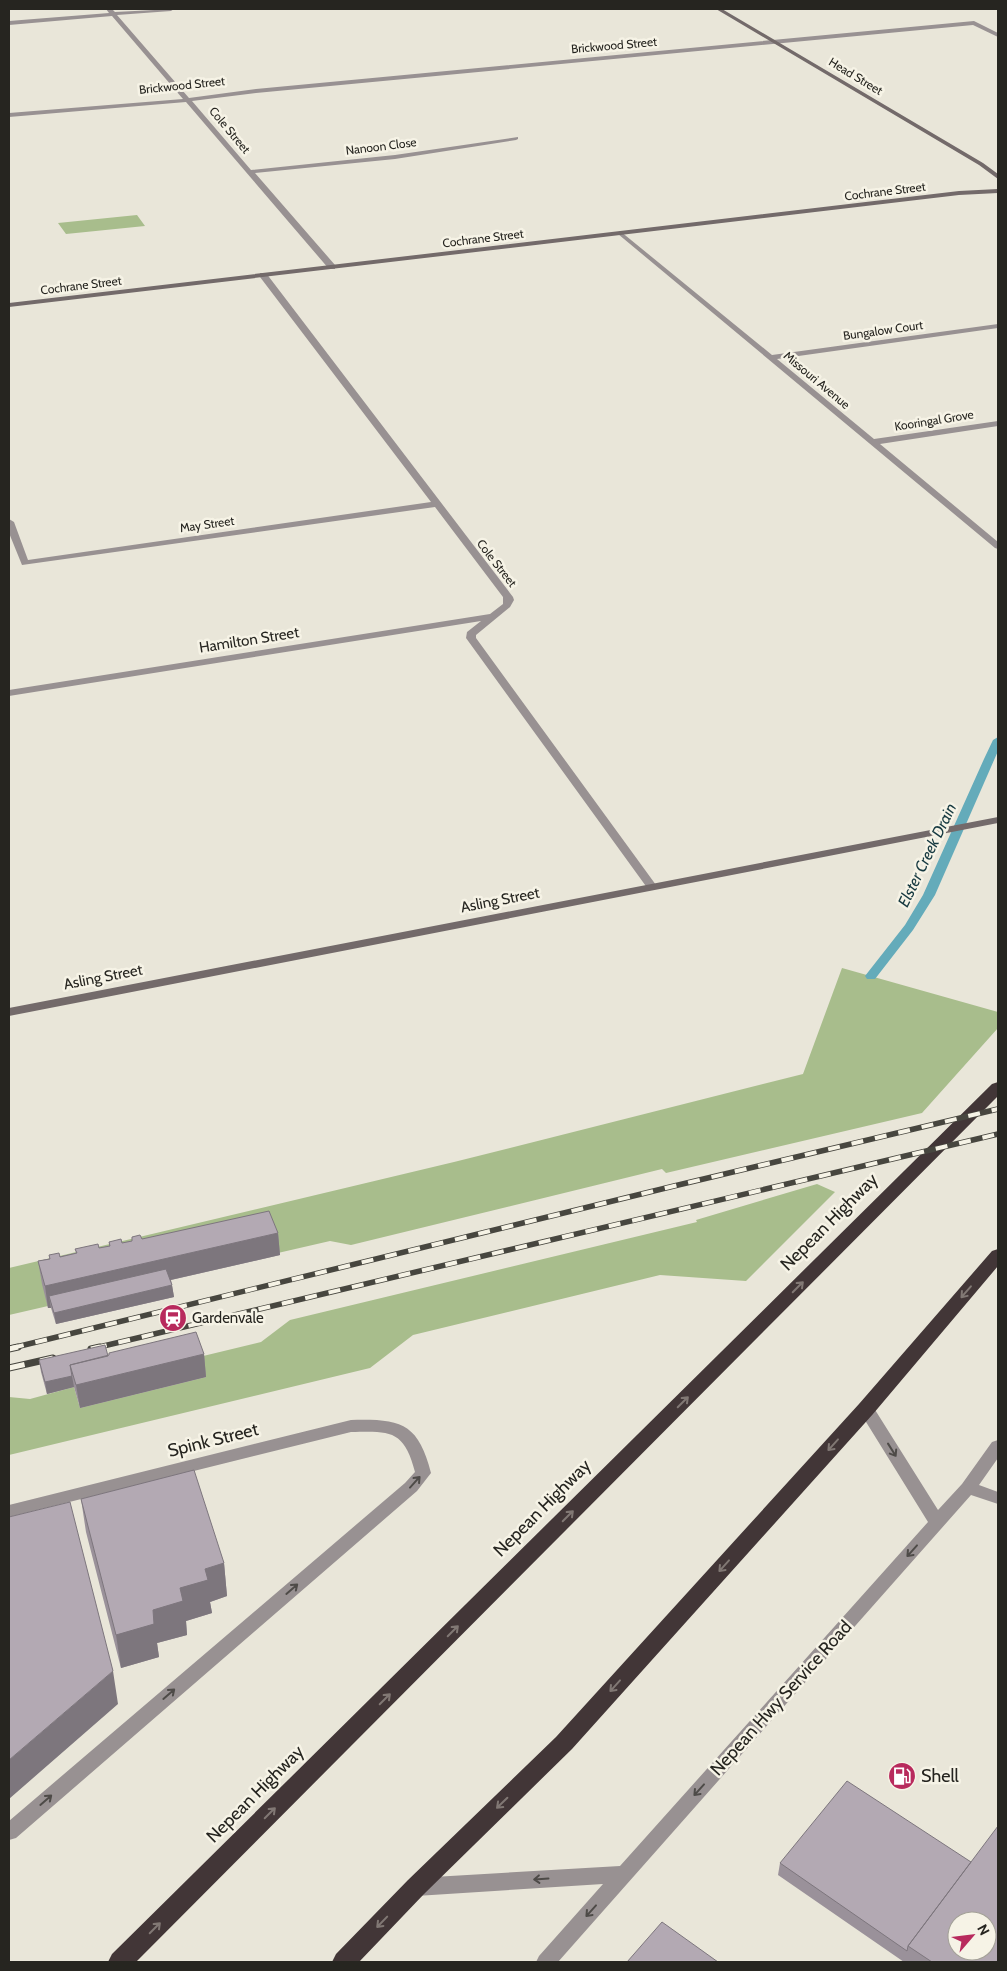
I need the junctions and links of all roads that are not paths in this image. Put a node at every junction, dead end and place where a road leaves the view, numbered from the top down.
1 (171, 9) edge
2 (719, 9) edge
3 (112, 11) edge
4 (9, 23) edge
5 (998, 35) edge
6 (774, 41) junction
7 (186, 97) junction
8 (9, 115) edge
9 (516, 138) dead end
10 (981, 164) junction
11 (998, 171) edge
12 (249, 172) junction
13 (998, 178) edge
14 (998, 185) edge
15 (998, 191) edge
16 (960, 193) junction
17 (620, 233) junction
18 (332, 267) junction
19 (263, 275) junction
20 (9, 305) edge
21 (998, 326) edge
22 (771, 357) junction
23 (998, 423) edge
24 (874, 442) junction
25 (436, 504) junction
26 (9, 522) edge
27 (998, 546) edge
28 (494, 616) junction
29 (9, 693) edge
30 (998, 820) edge
31 (652, 887) junction
32 (9, 1012) edge
33 (998, 1087) edge
34 (998, 1255) edge
35 (866, 1409) junction
36 (998, 1446) edge
37 (968, 1488) junction
38 (998, 1498) edge
39 (9, 1511) edge
40 (937, 1522) junction
41 (9, 1832) edge
42 (625, 1874) junction
43 (416, 1887) junction
44 (120, 1962) edge
45 (344, 1962) edge
46 (546, 1962) edge

1 - 3 street
2 - 6 street, Head Street
3 - 4 street
3 - 7 street, Cole Street
5 - 6 street, Brickwood Street
6 - 7 street, Brickwood Street
6 - 10 street, Head Street
7 - 8 street, Brickwood Street
7 - 12 street, Cole Street
9 - 12 street, Nanoon Close
10 - 11 street, Head Street
10 - 13 street, Head Street
12 - 18 street, Cole Street
14 - 16 street, Cochrane Street
15 - 16 street, Cochrane Street
16 - 17 street, Cochrane Street
17 - 18 street, Cochrane Street
17 - 22 street, Missouri Avenue
18 - 19 street, Cochrane Street
19 - 20 street, Cochrane Street
19 - 25 street, Cole Street
21 - 22 street, Bungalow Court
22 - 24 street, Missouri Avenue
23 - 24 street, Kooringal Grove
24 - 27 street, Missouri Avenue
25 - 26 street, May Street
25 - 28 street, Cole Street
28 - 29 street, Hamilton Street
28 - 31 street, Cole Street
30 - 31 street, Asling Street
31 - 32 street, Asling Street
44 -> 33 highway, Nepean Highway
34 -> 35 highway
35 -> 40 street
35 -> 43 highway
36 - 37 street, Nepean Hwy Service Road
37 - 38 street
37 - 40 street, Nepean Hwy Service Road
41 -> 39 street, Spink Street
40 -> 42 street, Nepean Hwy Service Road
42 -> 43 street
42 -> 46 street, Nepean Hwy Service Road
43 -> 45 highway

